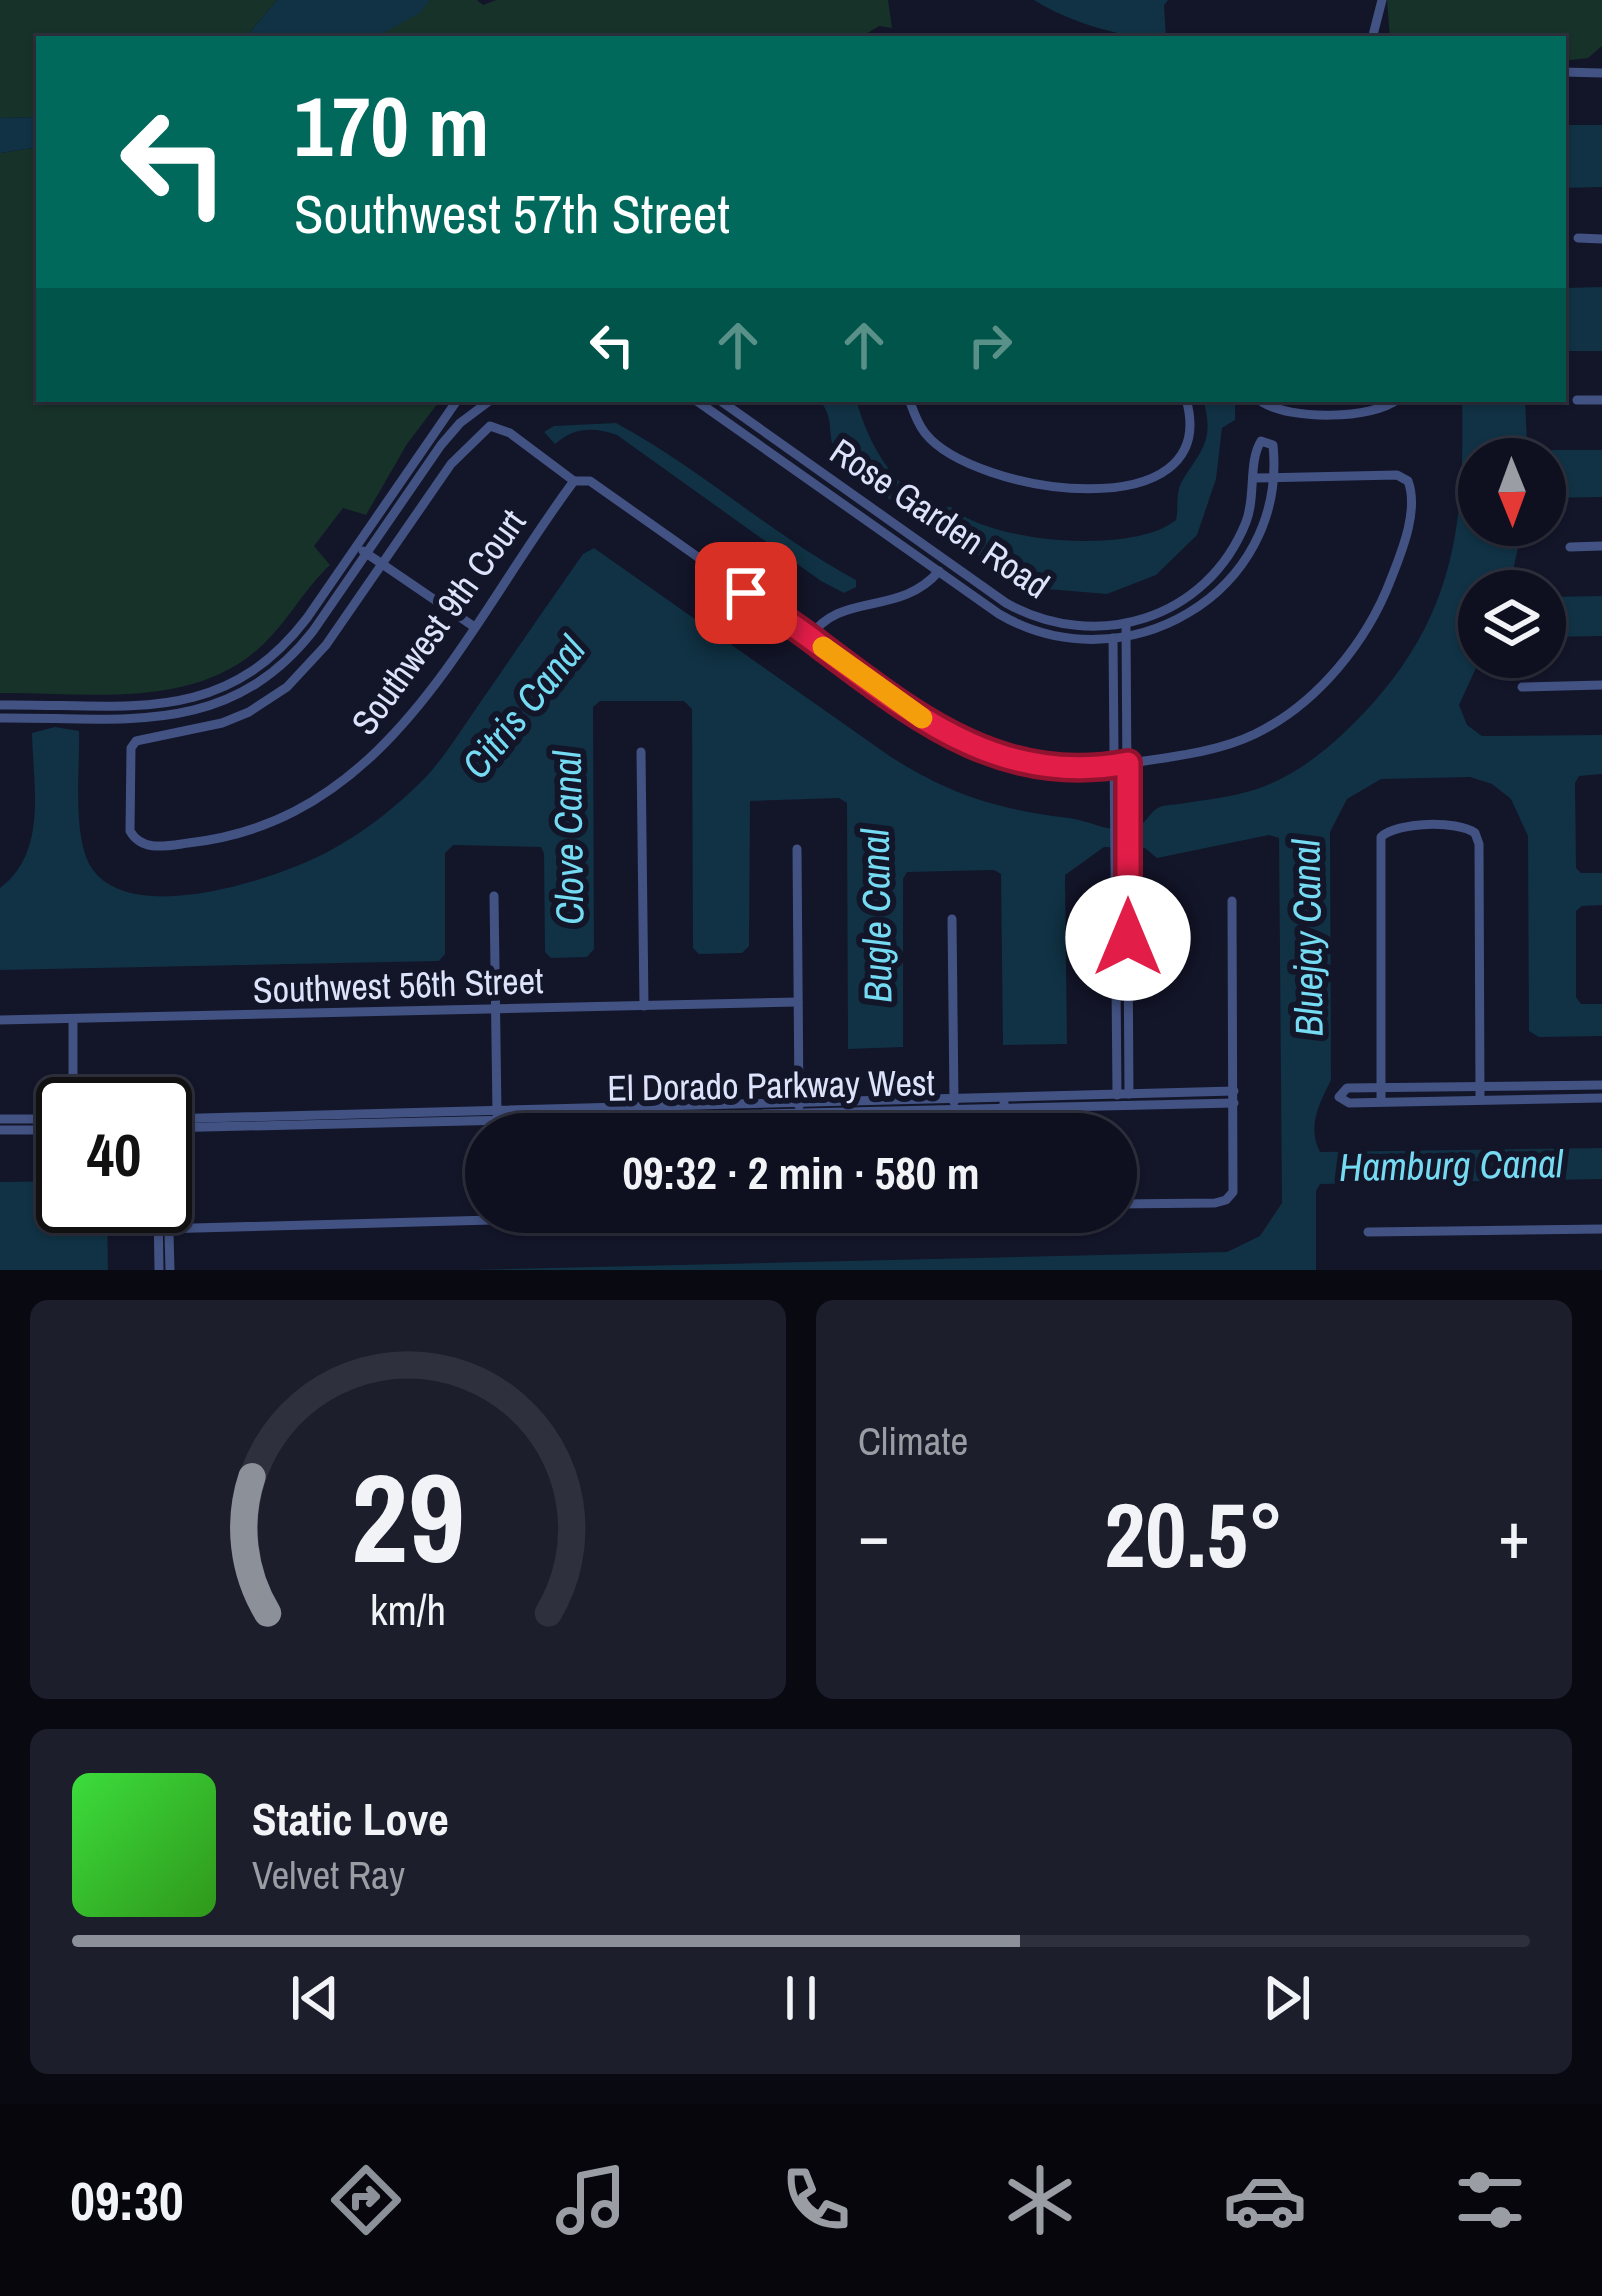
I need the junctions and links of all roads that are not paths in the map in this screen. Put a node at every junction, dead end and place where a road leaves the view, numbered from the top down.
1 (1382, 0) edge
2 (1373, 36) edge
3 (1566, 72) edge
4 (1602, 73) edge
5 (1578, 238) dead end
6 (1602, 239) edge
7 (1576, 400) dead end
8 (1602, 400) edge
9 (456, 402) edge
10 (488, 402) edge
11 (698, 402) edge
12 (722, 402) edge
13 (910, 402) edge
14 (1187, 402) edge
15 (1262, 402) dead end
16 (1392, 402) edge
17 (1256, 478) junction
18 (1273, 478) junction
19 (574, 481) junction
20 (1602, 546) edge
21 (1570, 547) dead end
22 (361, 550) junction
23 (383, 564) junction
24 (942, 566) junction
25 (1126, 625) junction
26 (473, 626) junction
27 (1113, 626) junction
28 (810, 637) junction
29 (1126, 638) junction
30 (1113, 640) junction
31 (1602, 686) edge
32 (1522, 687) dead end
33 (233, 692) junction
34 (0, 705) edge
35 (243, 714) junction
36 (0, 718) edge
37 (641, 752) dead end
38 (1128, 763) junction
39 (1115, 765) junction
40 (1121, 823) junction
41 (797, 849) dead end
42 (494, 896) dead end
43 (1232, 901) dead end
44 (952, 919) dead end
45 (798, 1002) junction
46 (644, 1006) junction
47 (495, 1009) junction
48 (0, 1020) edge
49 (73, 1020) junction
50 (73, 1077) edge
51 (1602, 1085) edge
52 (1479, 1087) junction
53 (1381, 1089) junction
54 (1234, 1097) junction
55 (1602, 1098) edge
56 (1123, 1099) junction
57 (1480, 1100) junction
58 (1004, 1101) junction
59 (1381, 1101) junction
60 (954, 1102) junction
61 (799, 1107) junction
62 (601, 1112) joint
63 (497, 1113) edge
64 (566, 1113) edge
65 (1004, 1113) edge
66 (465, 1115) edge
67 (465, 1116) edge
68 (0, 1119) edge
69 (36, 1119) edge
70 (192, 1119) edge
71 (192, 1127) edge
72 (0, 1130) edge
73 (36, 1130) edge
74 (1137, 1204) edge
75 (465, 1219) edge
76 (192, 1227) edge
77 (1602, 1228) edge
78 (1368, 1232) dead end
79 (163, 1233) edge
80 (164, 1233) edge
81 (159, 1270) edge
82 (170, 1270) edge

1 - 2 street
3 - 4 street
5 - 6 street
7 - 8 street
9 - 22 street
10 - 22 street
11 - 24 street, Rose Garden Road
12 - 24 street, Rose Garden Road
13 - 14 street
15 - 16 street
17 - 18 street
17 - 18 street, Rose Garden Road
17 - 25 street, Rose Garden Road
18 - 29 street, Rose Garden Road
18 - 38 street
19 - 23 street
19 - 26 street, Southwest 9th Court
19 - 28 street
20 - 21 street
22 - 23 street
22 - 33 street
23 - 26 street
23 - 35 street
24 - 27 street, Rose Garden Road
24 - 28 street
24 - 30 street, Rose Garden Road
25 - 27 street, Rose Garden Road
25 - 29 street
26 - 35 street, Southwest 9th Court
27 - 30 street
28 - 39 street
29 - 30 street, Rose Garden Road
29 - 38 street
30 - 39 street
31 - 32 street
33 - 34 street
33 - 35 street
33 - 36 street
37 - 46 street
38 - 39 street
38 - 40 street
39 - 40 street
40 - 56 street
40 - 56 street
41 - 45 street
42 - 47 street
43 - 54 street
44 - 60 street
45 - 46 street, Southwest 56th Street
45 - 61 street
46 - 47 street, Southwest 56th Street
47 - 49 street, Southwest 56th Street
47 - 63 street
48 - 49 street, Southwest 56th Street
49 - 50 street
51 - 52 street
52 - 53 street
52 - 53 street
52 - 57 street
53 - 59 street
53 - 59 street
54 - 56 street, El Dorado Parkway West
54 - 74 street
55 - 57 street
56 - 58 street, El Dorado Parkway West
57 - 59 street
58 - 60 street, El Dorado Parkway West
58 - 65 street
60 - 61 street, El Dorado Parkway West
61 - 62 street, El Dorado Parkway West
62 - 64 street, El Dorado Parkway West
66 - 70 street, El Dorado Parkway West
67 - 71 street, El Dorado Parkway West
68 - 69 street
72 - 73 street
75 - 76 street
77 - 78 street
79 - 81 street
80 - 82 street

